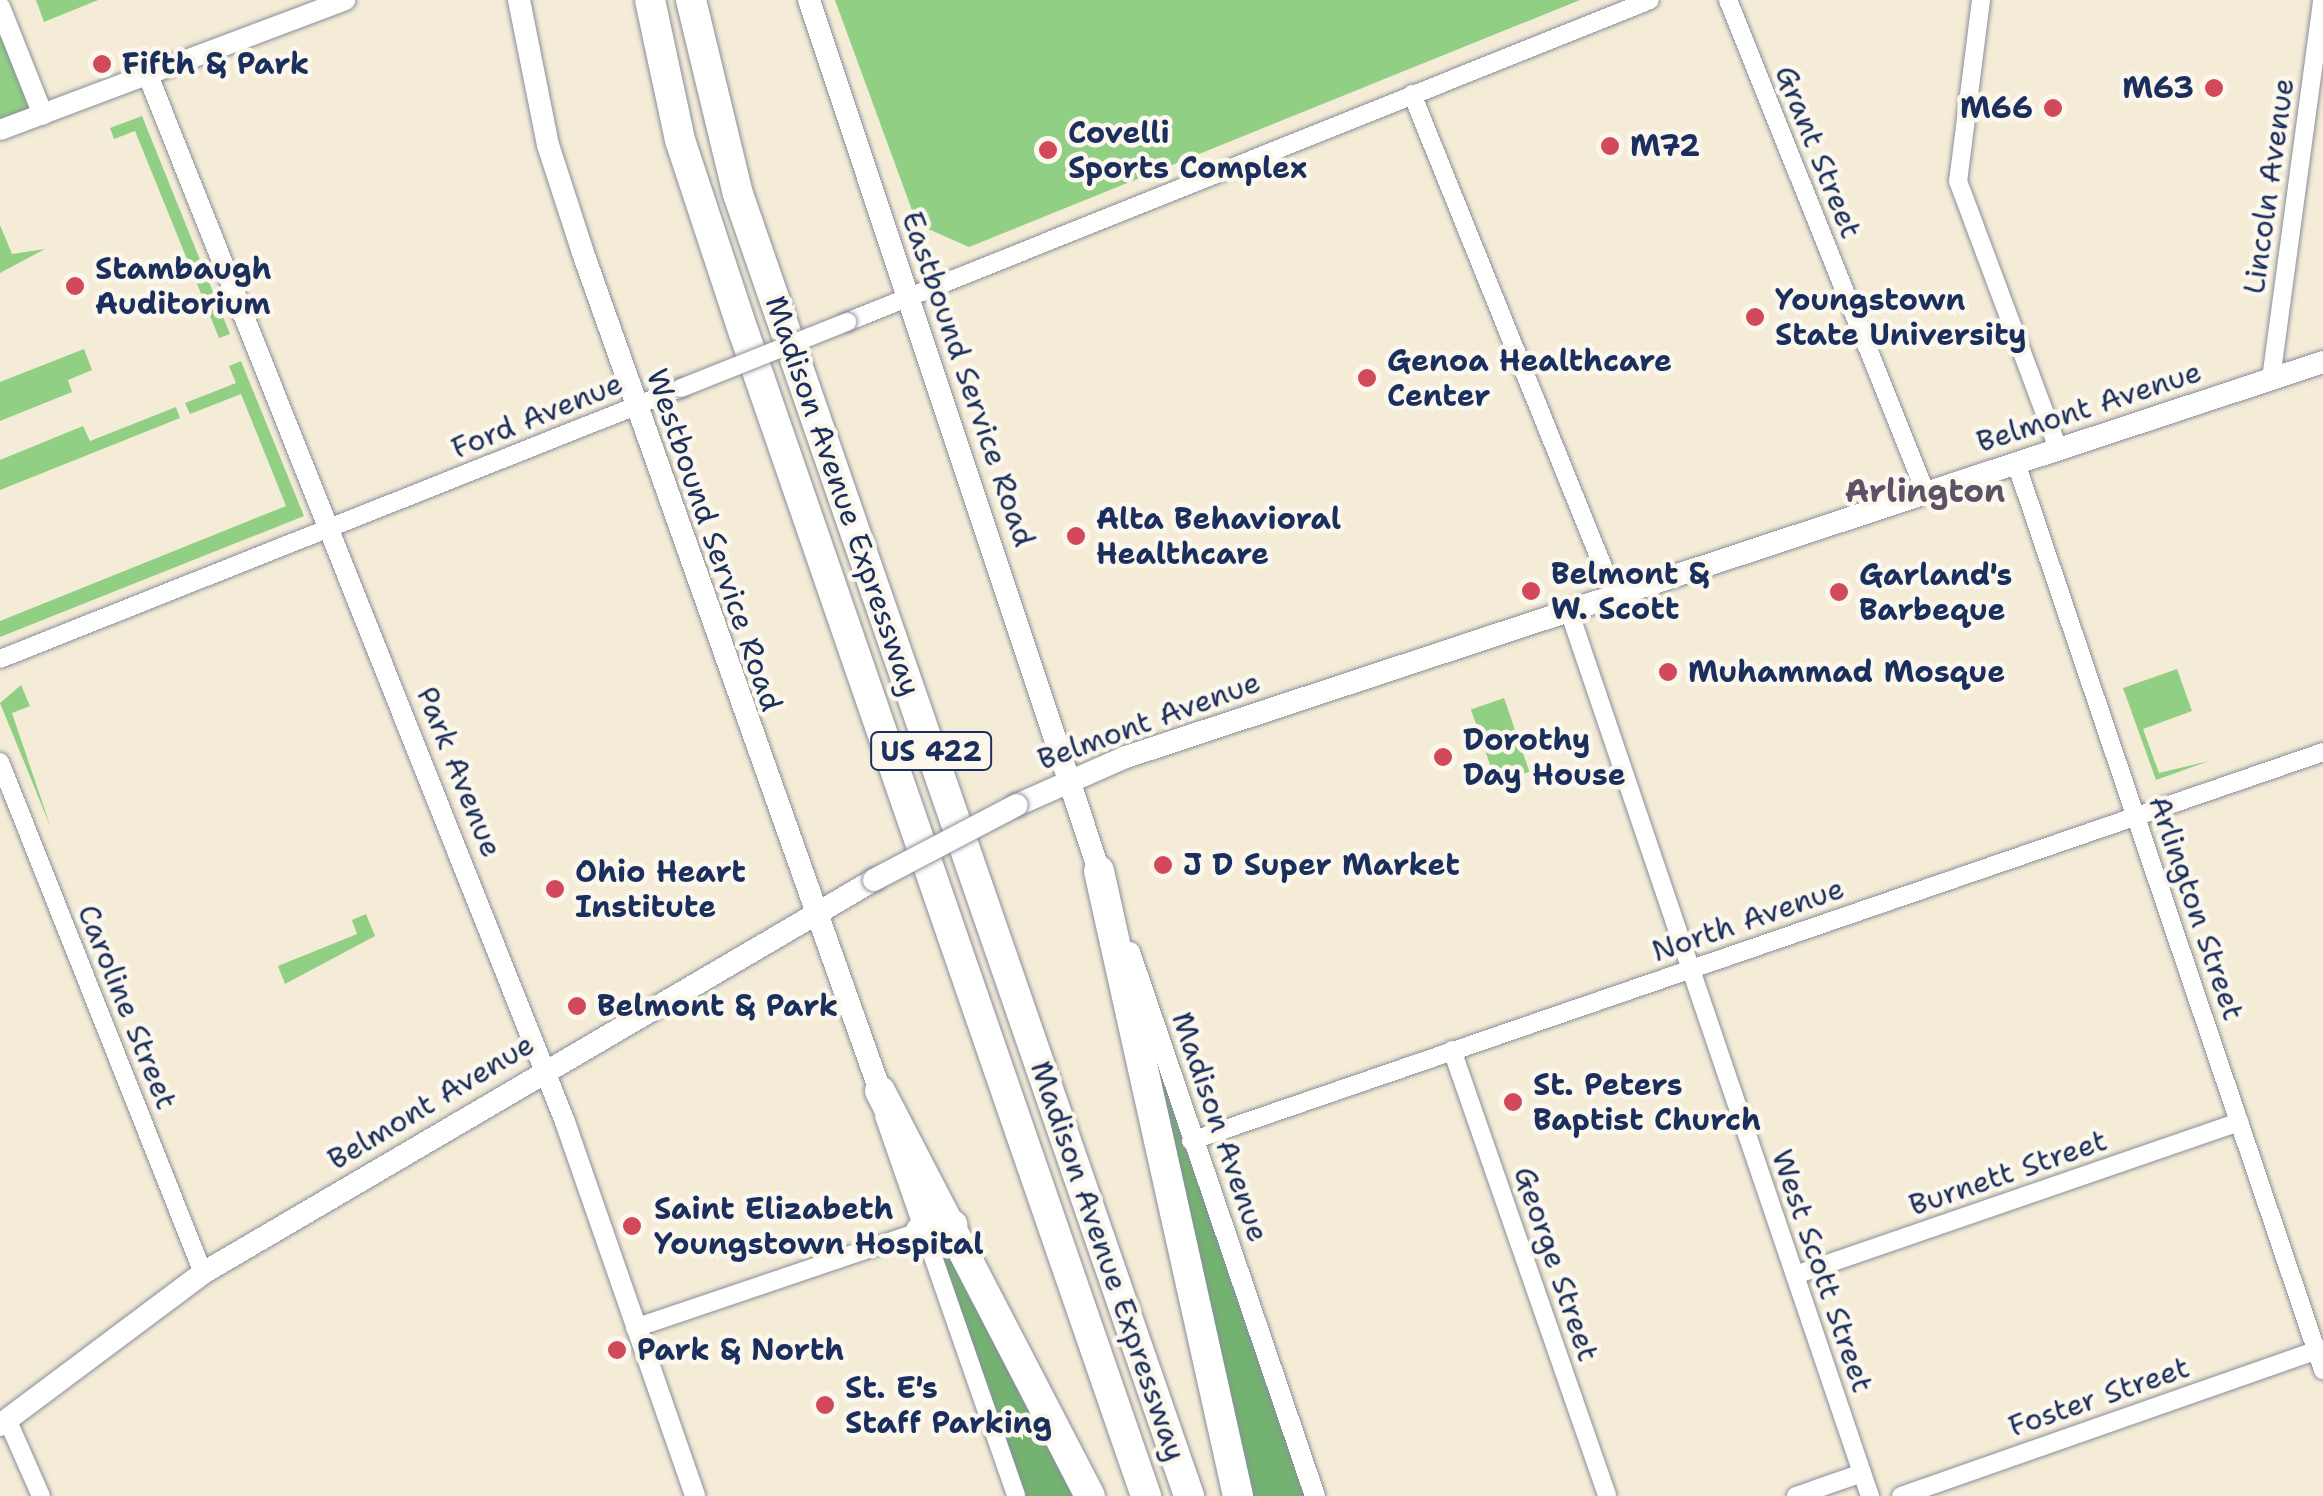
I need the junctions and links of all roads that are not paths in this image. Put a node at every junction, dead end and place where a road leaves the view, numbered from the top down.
1 (345, 0) edge
2 (519, 0) edge
3 (650, 0) edge
4 (691, 0) edge
5 (809, 0) edge
6 (1650, 0) edge
7 (1728, 0) edge
8 (1982, 0) edge
9 (2322, 0) edge
10 (0, 7) edge
11 (148, 78) junction
12 (1412, 94) junction
13 (43, 115) junction
14 (0, 130) edge
15 (911, 296) junction
16 (2323, 362) edge
17 (2271, 379) junction
18 (636, 406) junction
19 (2058, 448) junction
20 (2016, 463) junction
21 (1925, 491) junction
22 (330, 528) junction
23 (1614, 594) junction
24 (1568, 608) junction
25 (0, 659) edge
26 (2323, 752) edge
27 (0, 762) edge
28 (1070, 777) junction
29 (2136, 816) junction
30 (1099, 870) junction
31 (812, 912) junction
32 (1691, 968) junction
33 (1452, 1050) junction
34 (544, 1070) junction
35 (880, 1091) junction
36 (2239, 1122) junction
37 (1191, 1140) junction
38 (952, 1225) junction
39 (922, 1231) junction
40 (203, 1273) junction
41 (1795, 1275) junction
42 (2315, 1320) edge
43 (635, 1328) junction
44 (2316, 1351) junction
45 (2323, 1370) edge
46 (4, 1422) edge
47 (1862, 1474) junction
48 (41, 1496) edge
49 (694, 1496) edge
50 (1016, 1496) edge
51 (1090, 1496) edge
52 (1146, 1496) edge
53 (1190, 1496) edge
54 (1238, 1496) edge
55 (1316, 1496) edge
56 (1608, 1496) edge
57 (1796, 1496) edge
58 (1870, 1496) edge
59 (1900, 1496) edge

1 - 11 street
2 - 18 main road, Westbound Service Road
3 - 52 highway, Madison Avenue Expressway / US 422
4 - 53 highway, Madison Avenue Expressway / US 422
5 - 15 main road, Eastbound Service Road
6 - 12 street, Ford Avenue
7 - 21 street, Grant Street
8 - 19 street
9 - 17 street, Lincoln Avenue
10 - 13 street
11 - 13 street
11 - 22 street, Park Avenue
12 - 15 street, Ford Avenue
12 - 23 street
13 - 14 street
15 - 18 street, Ford Avenue, bridge
15 - 28 main road, Eastbound Service Road
16 - 17 main road, Belmont Avenue
17 - 19 main road, Belmont Avenue
18 - 22 street, Ford Avenue
18 - 31 main road, Westbound Service Road
19 - 20 main road, Belmont Avenue
20 - 21 main road, Belmont Avenue
20 - 29 street, Arlington Street
21 - 23 main road, Belmont Avenue
22 - 25 street, Ford Avenue
22 - 34 street, Park Avenue
23 - 24 main road, Belmont Avenue
24 - 28 main road, Belmont Avenue
24 - 32 street, West Scott Street
26 - 29 street, North Avenue
27 - 40 street, Caroline Street
28 - 30 main road, Madison Avenue
28 - 31 main road, Belmont Avenue, bridge
29 - 32 street, North Avenue
29 - 36 street, Arlington Street
30 - 37 street, Madison Avenue
30 - 54 highway
31 - 34 main road, Belmont Avenue
31 - 35 main road, Westbound Service Road
32 - 33 street, North Avenue
32 - 41 street, West Scott Street
33 - 37 street, North Avenue
33 - 56 street, George Street
34 - 40 main road, Belmont Avenue
34 - 43 street, Park Avenue
35 - 38 highway
35 - 39 street
36 - 41 street, Burnett Street
36 - 42 street, Arlington Street
37 - 55 street, Madison Avenue
38 - 39 highway
38 - 51 highway
39 - 43 street
39 - 50 street
40 - 46 main road, Belmont Avenue
41 - 47 street, West Scott Street
42 - 44 street, Arlington Street
43 - 49 street, Park Avenue
44 - 45 street, Arlington Street
44 - 59 street, Foster Street
46 - 48 street
47 - 57 street
47 - 58 street, West Scott Street

